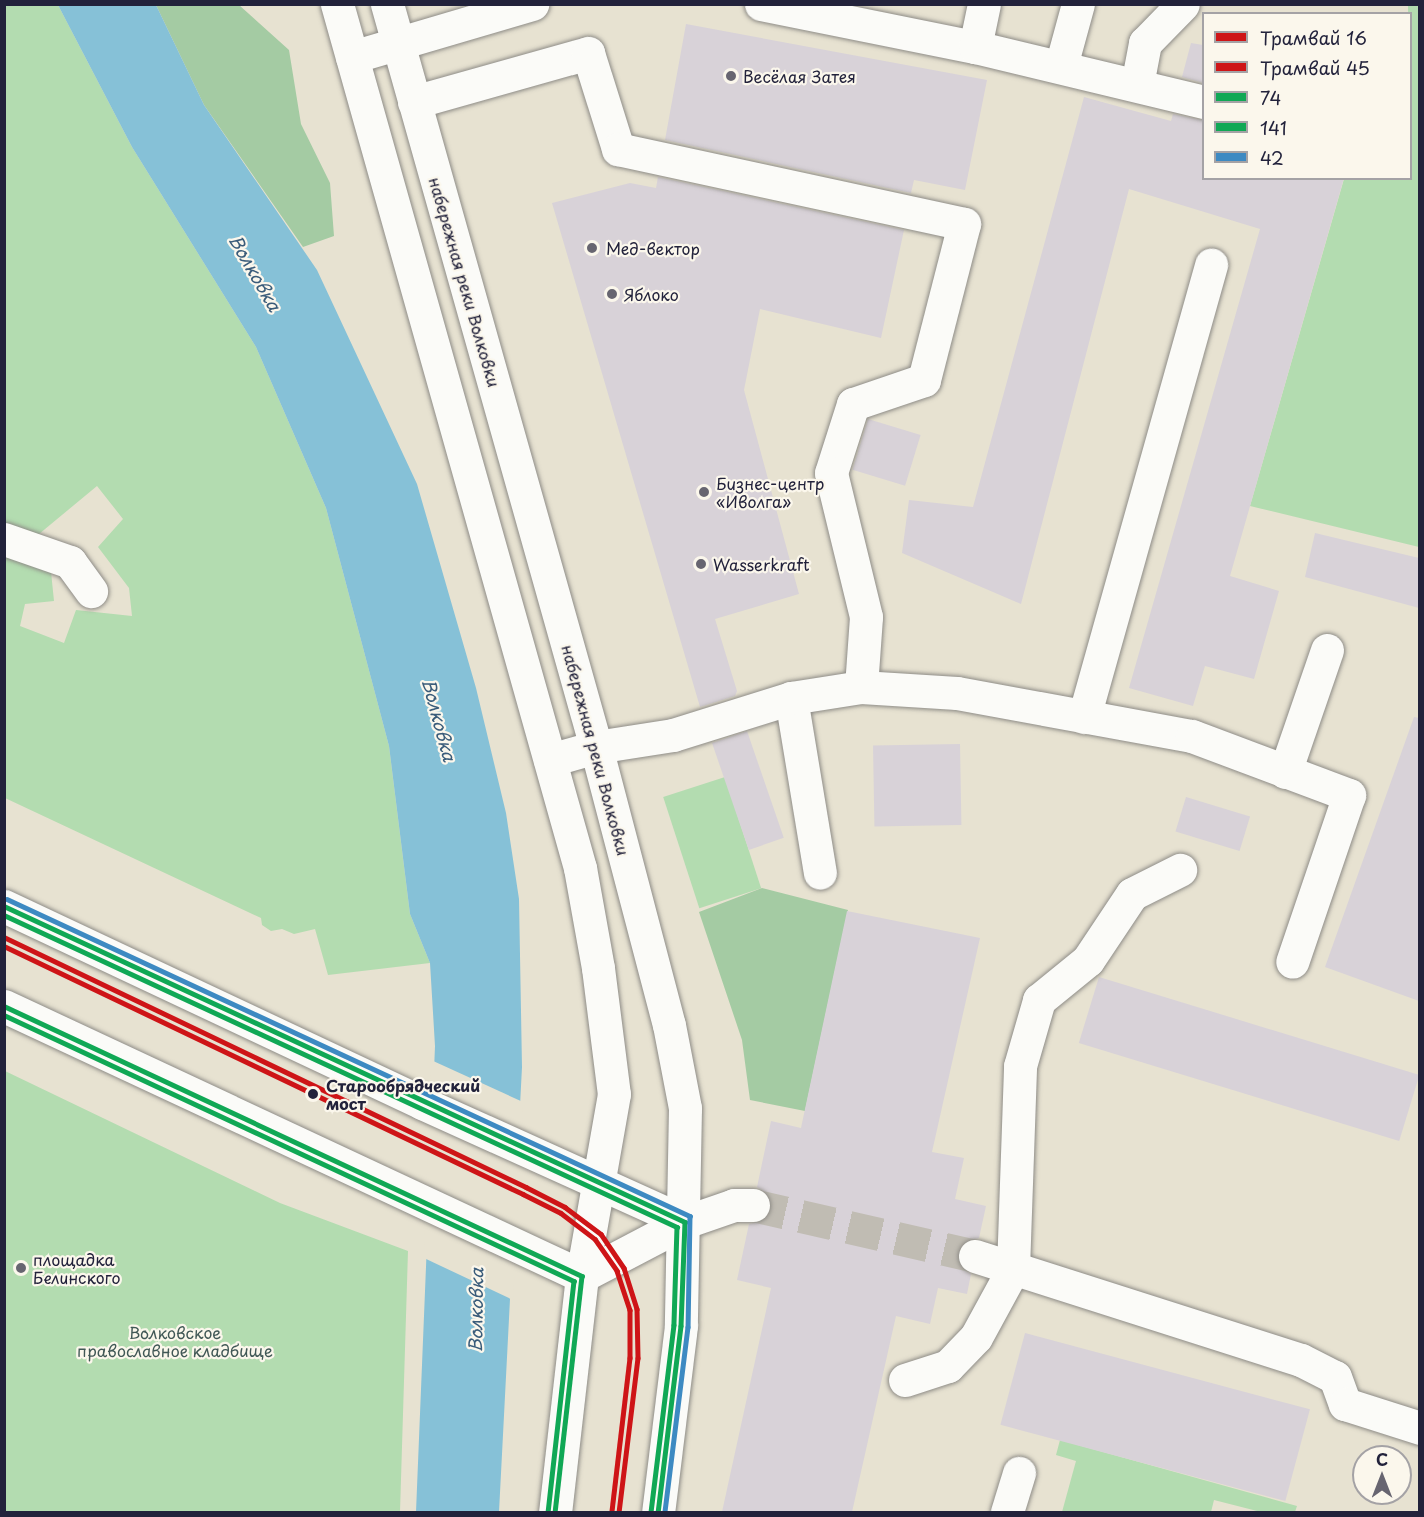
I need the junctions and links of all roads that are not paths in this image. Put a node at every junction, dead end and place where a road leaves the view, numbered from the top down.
1 (337, 4) edge
2 (387, 4) edge
3 (532, 4) edge
4 (761, 4) edge
5 (984, 4) edge
6 (1078, 4) edge
7 (1183, 4) edge
8 (397, 44) junction
9 (975, 46) junction
10 (352, 57) junction
11 (1061, 66) junction
12 (1137, 85) junction
13 (414, 102) junction
14 (1202, 102) edge
15 (1211, 265) dead end
16 (4, 539) edge
17 (91, 591) dead end
18 (1327, 650) dead end
19 (861, 687) junction
20 (791, 698) junction
21 (1084, 717) junction
22 (596, 747) junction
23 (550, 760) junction
24 (1285, 772) junction
25 (1180, 870) dead end
26 (820, 873) dead end
27 (4, 906) edge
28 (1292, 962) dead end
29 (4, 1006) edge
30 (600, 1184) junction
31 (753, 1205) tunnel mouth
32 (685, 1222) junction
33 (975, 1256) tunnel mouth
34 (1013, 1269) junction
35 (582, 1276) junction
36 (905, 1380) dead end
37 (1419, 1428) edge
38 (1019, 1473) dead end
39 (555, 1512) edge
40 (658, 1512) edge
41 (1007, 1512) edge

1 - 10 street
2 - 8 street, набережная реки Волковки
3 - 8 street
4 - 9 street
5 - 9 street
6 - 11 street
7 - 12 street
8 - 10 street
8 - 13 street, набережная реки Волковки
9 - 11 street
10 - 23 street
11 - 12 street
12 - 14 street
13 - 19 street
13 - 22 street, набережная реки Волковки
15 - 21 street
16 - 17 street
18 - 24 street
19 - 20 street
19 - 21 street
20 - 22 street
20 - 26 street
21 - 24 street
22 - 23 street
22 - 32 street, набережная реки Волковки
23 - 30 street
24 - 28 street
25 - 34 street
27 - 30 street
29 - 35 street
30 - 32 street
30 - 35 street
31 - 32 street
32 - 35 street
32 - 40 street, набережная реки Волковки
33 - 34 street
34 - 36 street
34 - 37 street
35 - 39 street
38 - 41 street

